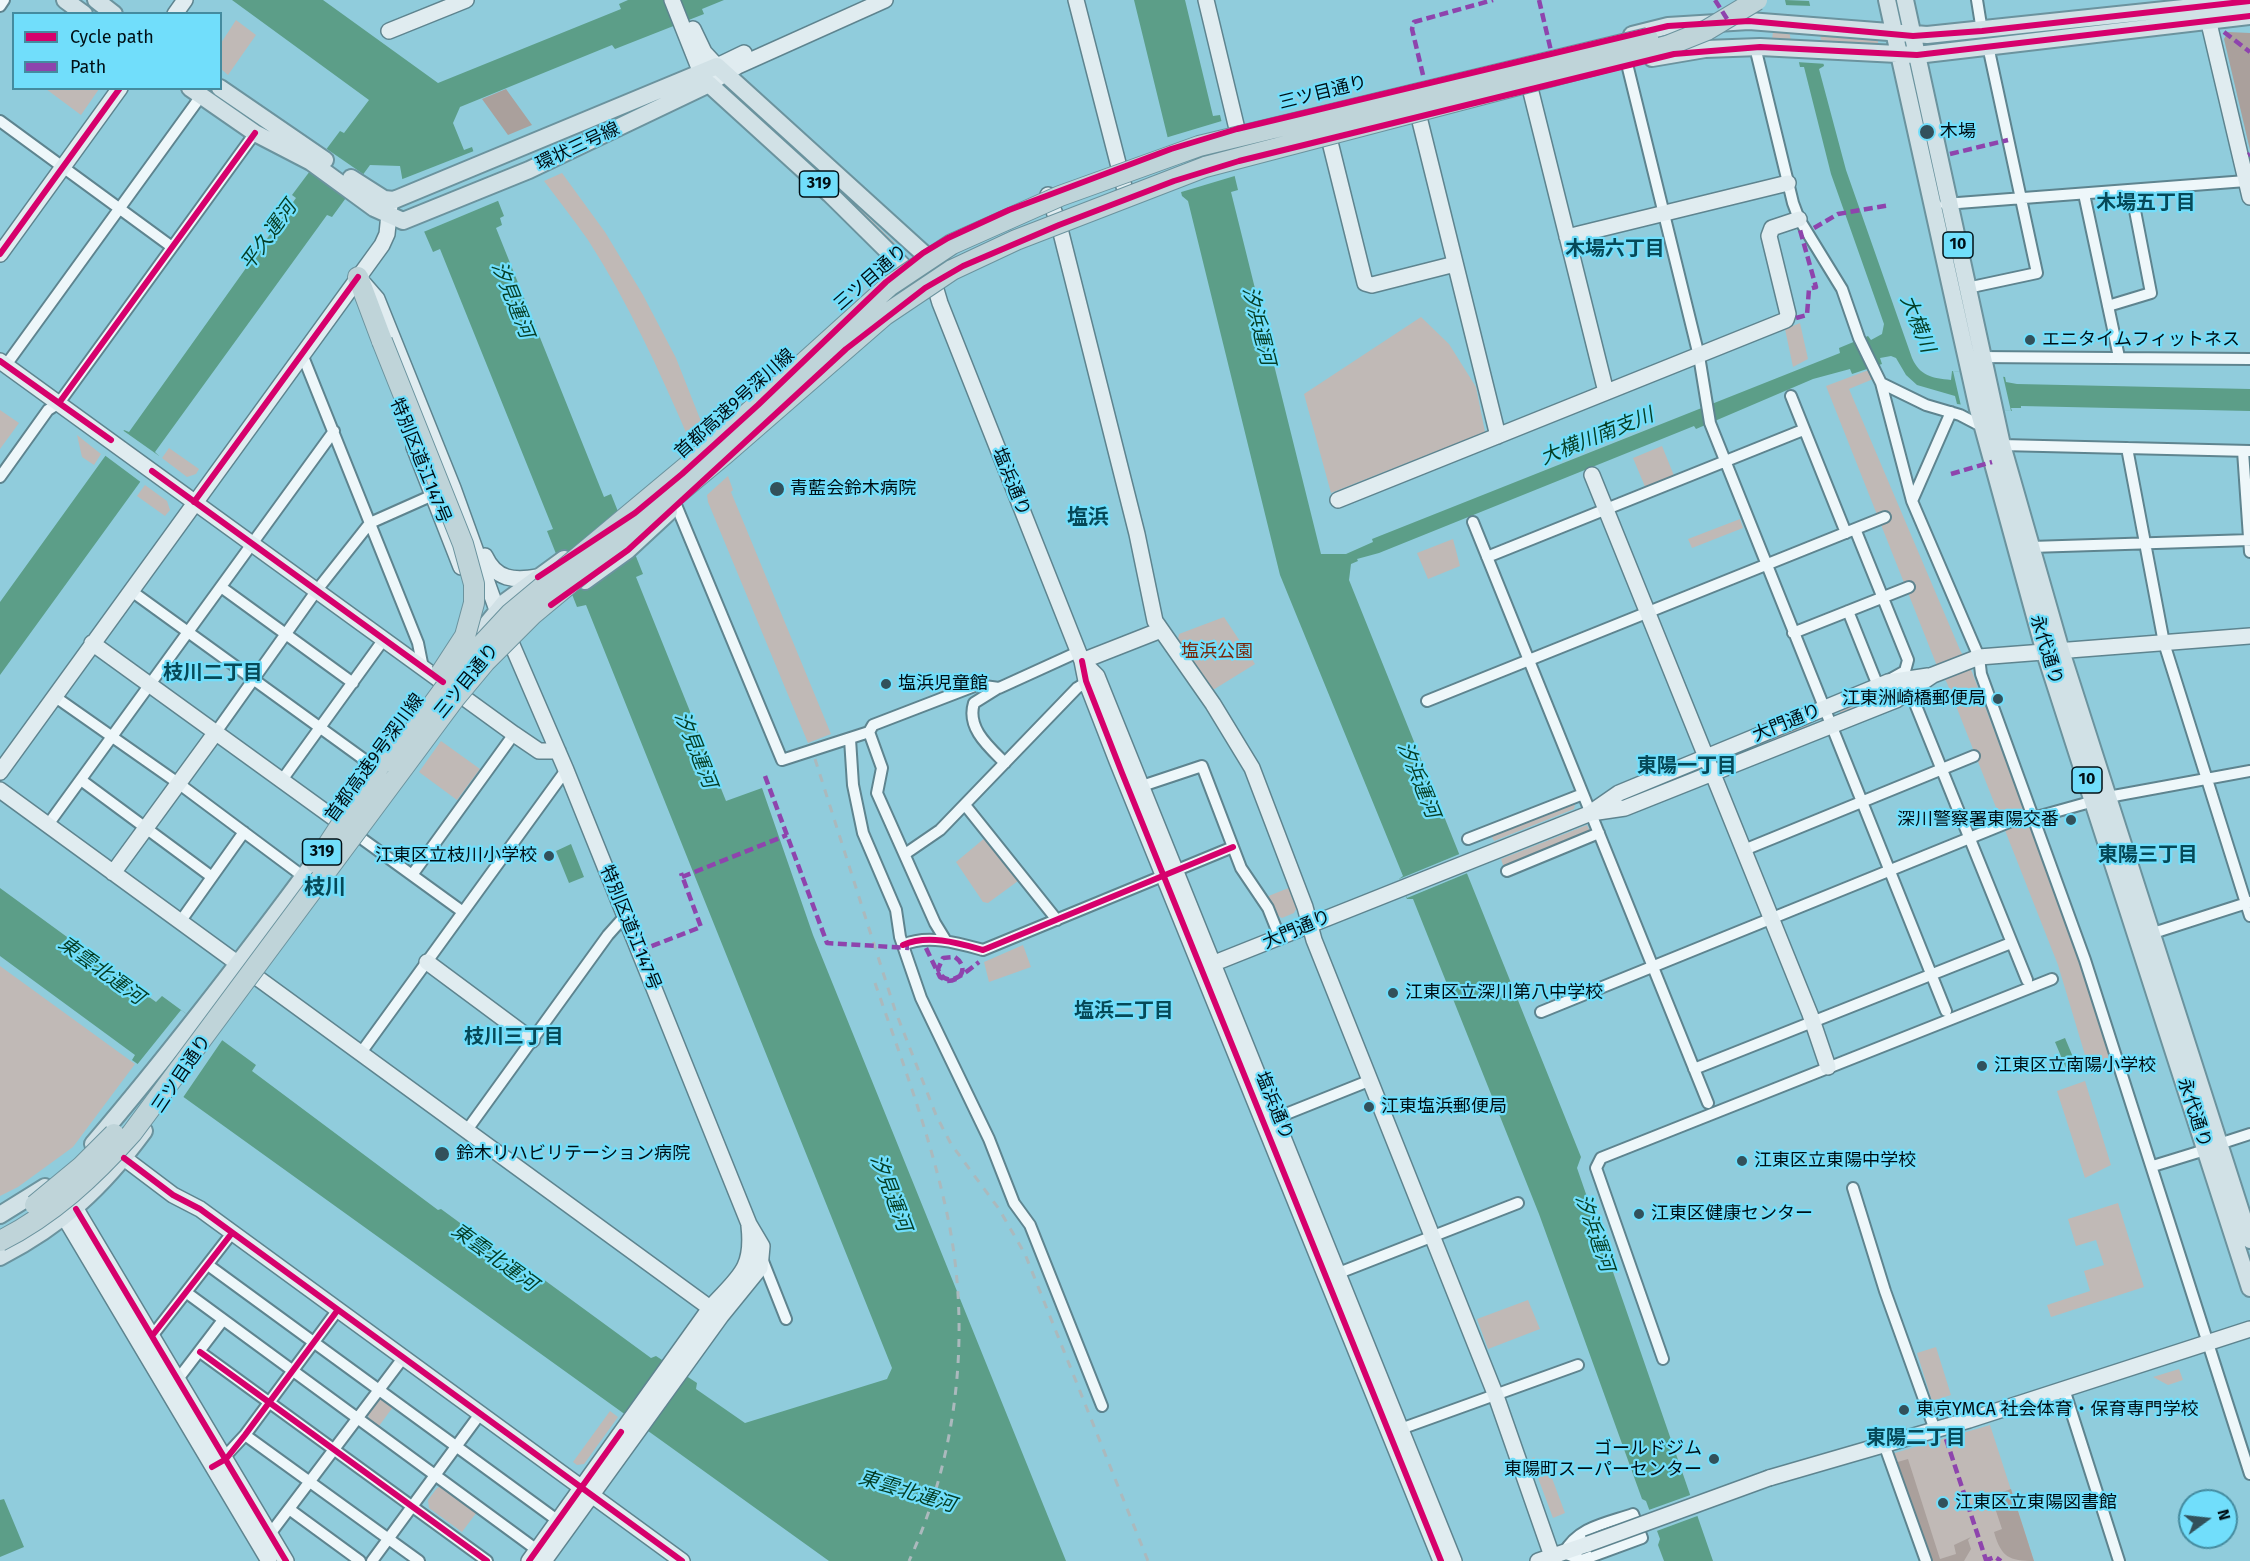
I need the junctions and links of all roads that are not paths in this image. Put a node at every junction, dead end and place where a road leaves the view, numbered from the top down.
1 (4, 0) edge
2 (65, 0) edge
3 (96, 0) edge
4 (466, 0) edge
5 (672, 0) edge
6 (681, 0) edge
7 (885, 0) edge
8 (1076, 0) edge
9 (1206, 0) edge
10 (1743, 0) edge
11 (1755, 0) edge
12 (1887, 0) edge
13 (1905, 0) edge
14 (1977, 0) edge
15 (2250, 0) edge
16 (0, 6) edge
17 (81, 12) edge
18 (111, 12) edge
19 (2250, 16) edge
20 (2208, 19) junction
21 (1749, 21) junction
22 (686, 25) junction
23 (389, 31) dead end
24 (1895, 34) junction
25 (1913, 36) junction
26 (1985, 39) junction
27 (1755, 47) junction
28 (1899, 55) junction
29 (1917, 55) junction
30 (1523, 61) junction
31 (1627, 64) junction
32 (713, 74) junction
33 (1411, 87) junction
34 (1530, 88) junction
35 (222, 89) edge
36 (119, 90) edge
37 (195, 92) edge
38 (1419, 116) junction
39 (587, 119) junction
40 (0, 122) edge
41 (566, 128) junction
42 (1237, 129) junction
43 (255, 132) junction
44 (1325, 132) junction
45 (596, 140) junction
46 (576, 149) junction
47 (314, 158) junction
48 (63, 168) junction
49 (1118, 169) junction
50 (2246, 181) junction
51 (1788, 183) junction
52 (2131, 190) junction
53 (2084, 194) junction
54 (1048, 195) junction
55 (2250, 197) edge
56 (1126, 198) junction
57 (2020, 199) junction
58 (1941, 205) junction
59 (120, 208) junction
60 (390, 209) junction
61 (1663, 213) junction
62 (1799, 219) junction
63 (1059, 225) junction
64 (1567, 237) junction
65 (172, 247) junction
66 (923, 253) junction
67 (0, 254) edge
68 (1455, 264) junction
69 (905, 266) junction
70 (358, 278) junction
71 (930, 286) junction
72 (1967, 288) junction
73 (2108, 306) junction
74 (302, 354) junction
75 (1699, 356) junction
76 (2119, 357) junction
77 (2250, 359) edge
78 (3, 363) edge
79 (1976, 365) junction
80 (1881, 383) junction
81 (774, 390) junction
82 (1606, 392) junction
83 (1791, 396) dead end
84 (59, 403) junction
85 (1986, 410) junction
86 (1951, 412) junction
87 (1983, 426) junction
88 (1803, 430) junction
89 (334, 431) junction
90 (1498, 435) junction
91 (2002, 445) junction
92 (2127, 448) junction
93 (2247, 451) edge
94 (725, 454) junction
95 (1724, 462) junction
96 (1592, 475) dead end
97 (0, 477) edge
98 (453, 488) junction
99 (433, 495) junction
100 (1338, 500) dead end
101 (1912, 501) junction
102 (194, 502) junction
103 (676, 505) junction
104 (1606, 509) junction
105 (1885, 517) dead end
106 (1473, 522) dead end
107 (370, 523) junction
108 (1851, 531) junction
109 (2250, 540) edge
110 (253, 543) junction
111 (2145, 543) junction
112 (2031, 546) junction
113 (2250, 552) edge
114 (1487, 557) junction
115 (1766, 565) junction
116 (538, 577) junction
117 (221, 587) junction
118 (1909, 587) dead end
119 (130, 590) junction
120 (317, 590) junction
121 (1882, 597) junction
122 (1848, 611) junction
123 (1648, 612) junction
124 (494, 613) junction
125 (1161, 630) junction
126 (188, 632) junction
127 (507, 633) junction
128 (1793, 633) junction
129 (286, 635) junction
130 (2250, 636) edge
131 (384, 639) junction
132 (92, 643) junction
133 (2164, 643) junction
134 (2053, 652) junction
135 (1080, 656) junction
136 (1979, 657) junction
137 (1529, 660) junction
138 (423, 668) junction
139 (1933, 675) junction
140 (253, 679) junction
141 (1092, 679) junction
142 (352, 683) junction
143 (150, 685) junction
144 (1878, 686) junction
145 (449, 687) junction
146 (999, 688) junction
147 (1910, 691) junction
148 (54, 696) junction
149 (1427, 701) dead end
150 (1823, 708) junction
151 (1831, 726) junction
152 (320, 728) junction
153 (216, 732) junction
154 (869, 732) junction
155 (514, 734) junction
156 (113, 737) junction
157 (850, 739) junction
158 (558, 751) junction
159 (1974, 756) dead end
160 (1706, 757) junction
161 (1005, 763) junction
162 (566, 770) junction
163 (1941, 770) junction
164 (380, 771) junction
165 (2250, 771) edge
166 (0, 772) edge
167 (1712, 773) junction
168 (2207, 779) junction
169 (81, 780) junction
170 (282, 780) junction
171 (178, 783) junction
172 (1142, 786) junction
173 (0, 790) edge
174 (1583, 794) junction
175 (2101, 799) junction
176 (1861, 802) junction
177 (965, 805) junction
178 (1591, 813) junction
179 (2033, 818) junction
180 (2009, 822) dead end
181 (47, 826) junction
182 (145, 828) junction
183 (348, 828) junction
184 (244, 832) junction
185 (1599, 833) junction
186 (1968, 838) junction
187 (1468, 839) dead end
188 (1233, 847) junction
189 (1744, 850) junction
190 (905, 854) junction
191 (310, 870) junction
192 (1508, 871) dead end
193 (1889, 871) junction
194 (112, 873) junction
195 (1170, 873) junction
196 (412, 875) junction
197 (212, 877) junction
198 (2248, 902) edge
199 (463, 912) junction
200 (625, 916) junction
201 (2250, 916) edge
202 (1771, 918) junction
203 (1057, 920) junction
204 (180, 922) junction
205 (1310, 924) junction
206 (2144, 935) junction
207 (1280, 938) junction
208 (946, 941) junction
209 (2011, 943) junction
210 (903, 945) junction
211 (427, 962) junction
212 (1208, 966) junction
213 (1653, 966) junction
214 (245, 970) junction
215 (1930, 974) junction
216 (2052, 979) dead end
217 (2027, 980) dead end
218 (1946, 1011) dead end
219 (1541, 1012) dead end
220 (1812, 1021) junction
221 (532, 1040) junction
222 (360, 1054) junction
223 (1828, 1067) junction
224 (1694, 1069) junction
225 (1371, 1080) junction
226 (1708, 1103) dead end
227 (1270, 1120) junction
228 (467, 1130) junction
229 (2250, 1134) edge
230 (2212, 1147) junction
231 (124, 1158) junction
232 (2153, 1166) junction
233 (47, 1185) junction
234 (1853, 1188) dead end
235 (1518, 1203) dead end
236 (70, 1214) junction
237 (0, 1215) edge
238 (748, 1224) junction
239 (0, 1227) edge
240 (232, 1233) junction
241 (1435, 1237) junction
242 (2250, 1240) edge
243 (0, 1241) edge
244 (0, 1257) edge
245 (763, 1261) junction
246 (208, 1265) junction
247 (1333, 1275) junction
248 (2250, 1288) edge
249 (187, 1293) junction
250 (337, 1311) junction
251 (716, 1312) junction
252 (786, 1319) dead end
253 (223, 1320) junction
254 (2250, 1329) edge
255 (152, 1336) junction
256 (2209, 1342) junction
257 (314, 1343) junction
258 (200, 1352) junction
259 (403, 1358) junction
260 (1663, 1359) dead end
261 (1578, 1365) dead end
262 (293, 1370) junction
263 (178, 1379) junction
264 (2064, 1389) junction
265 (378, 1390) junction
266 (1496, 1395) junction
267 (269, 1403) junction
268 (1102, 1406) dead end
269 (480, 1414) junction
270 (358, 1418) junction
271 (1935, 1430) junction
272 (1395, 1431) junction
273 (245, 1436) junction
274 (1884, 1444) junction
275 (456, 1447) junction
276 (334, 1450) junction
277 (219, 1463) junction
278 (2250, 1474) edge
279 (436, 1477) junction
280 (310, 1482) junction
281 (587, 1491) junction
282 (412, 1507) junction
283 (289, 1509) junction
284 (557, 1520) junction
285 (270, 1534) junction
286 (388, 1539) junction
287 (537, 1557) edge
288 (1552, 1558) edge
289 (269, 1561) edge
290 (286, 1561) edge
291 (360, 1561) edge
292 (372, 1561) edge
293 (419, 1561) edge
294 (487, 1561) edge
295 (682, 1561) edge
296 (1442, 1561) edge
297 (1454, 1561) edge
298 (1926, 1561) edge
299 (2119, 1561) edge

1 - 16 street
2 - 17 main road
3 - 18 main road
4 - 23 street
5 - 22 street
6 - 22 street
7 - 32 street
8 - 49 street
9 - 42 street
10 - 21 street
11 - 81 highway, 首都高速9号深川線, bridge
11 - 94 highway, 首都高速9号深川線, bridge
12 - 24 main road, 永代通り / 10
13 - 25 main road, 永代通り / 10
14 - 26 street
15 - 26 main road, 三ツ目通り / 319
19 - 20 main road, 三ツ目通り / 319
20 - 26 main road, 三ツ目通り / 319
20 - 50 street
21 - 24 main road, 三ツ目通り / 319
21 - 30 main road, 三ツ目通り / 319
22 - 32 street
24 - 25 main road, 三ツ目通り / 319
24 - 28 main road, 永代通り / 10
25 - 26 main road, 三ツ目通り / 319
25 - 29 main road, 永代通り / 10
26 - 29 main road, 三ツ目通り / 319
26 - 57 street
27 - 28 main road, 三ツ目通り / 319
27 - 31 main road, 三ツ目通り / 319
27 - 51 street
28 - 29 main road, 三ツ目通り / 319
28 - 58 main road, 永代通り / 10
29 - 58 main road, 永代通り / 10
30 - 33 main road, 三ツ目通り / 319
30 - 34 street
31 - 34 main road, 三ツ目通り / 319
31 - 61 street
32 - 39 main road, 環状三号線
32 - 45 main road, 環状三号線
32 - 66 main road, 319
32 - 69 main road, 319
33 - 38 street
33 - 42 main road, 三ツ目通り / 319
34 - 38 main road, 三ツ目通り / 319
34 - 64 street
35 - 47 main road
36 - 48 street
37 - 43 main road
37 - 59 street
38 - 44 highway
38 - 68 street
39 - 41 main road, 環状三号線
39 - 45 main road
40 - 48 street
41 - 46 main road
41 - 60 main road, 環状三号線
42 - 49 main road, 三ツ目通り / 319
43 - 47 main road
43 - 65 street
44 - 56 main road, 三ツ目通り / 319, bridge
44 - 68 street
44 - 94 highway, bridge
45 - 46 main road, 環状三号線
46 - 60 main road, 環状三号線
47 - 60 main road
48 - 59 street
48 - 67 street
49 - 54 main road, 三ツ目通り / 319
49 - 56 street
50 - 52 street
50 - 55 street
51 - 61 street
51 - 62 street
52 - 53 street
52 - 73 street
53 - 57 street
53 - 73 street
54 - 63 street
54 - 66 main road, 三ツ目通り / 319
56 - 63 main road, 三ツ目通り / 319
57 - 58 street
57 - 72 street
58 - 72 main road, 永代通り / 10
58 - 79 main road, 永代通り / 10
59 - 65 street
59 - 78 street
60 - 70 street
61 - 64 street
61 - 75 street
62 - 75 street
62 - 80 street
63 - 71 main road, 三ツ目通り / 319
63 - 125 street
64 - 82 street
65 - 84 street
66 - 69 main road, 三ツ目通り / 319
66 - 71 street, 塩浜通り
68 - 90 street
69 - 71 main road, 319
69 - 81 main road, 三ツ目通り / 319
70 - 74 street
70 - 98 street, 特別区道江147号
70 - 99 street, 特別区道江147号
70 - 191 highway, bridge
71 - 103 main road, 三ツ目通り / 319
71 - 135 street, 塩浜通り
72 - 79 main road, 永代通り / 10
73 - 76 street
74 - 89 street
74 - 102 street
75 - 82 street
75 - 95 street
76 - 77 street
76 - 79 street
78 - 84 street
79 - 85 main road, 永代通り / 10
80 - 86 street
80 - 101 street
81 - 116 main road, 三ツ目通り / 319, bridge
81 - 191 highway, 首都高速9号深川線, bridge
82 - 90 street
83 - 88 street
84 - 97 street
84 - 102 street
85 - 87 main road, 永代通り / 10
85 - 91 main road, 永代通り / 10
86 - 87 street
86 - 101 street
87 - 91 street
87 - 134 main road, 永代通り / 10
88 - 95 street
88 - 108 street
89 - 107 street
89 - 110 street
90 - 100 street
91 - 92 street
91 - 112 main road, 永代通り / 10
92 - 93 street
92 - 111 street
93 - 109 street
94 - 243 highway, 首都高速9号深川線, bridge
95 - 104 street
95 - 115 street
96 - 104 street
98 - 116 street, 特別区道江147号
98 - 124 street, 特別区道江147号
99 - 107 street
99 - 124 street, 特別区道江147号
101 - 136 street
102 - 110 street
102 - 119 street
103 - 127 main road, 三ツ目通り / 319
103 - 157 street
104 - 114 street
104 - 123 street
105 - 108 street
106 - 114 street
107 - 120 street
107 - 138 street
108 - 115 street
108 - 121 street
109 - 111 street
109 - 113 street
110 - 117 street
110 - 120 street
111 - 112 street
111 - 133 street
112 - 134 main road, 永代通り / 10
114 - 137 street
115 - 123 street
115 - 128 street
116 - 124 main road, 三ツ目通り / 319
117 - 126 street
117 - 129 street
118 - 121 street
119 - 126 street
119 - 132 street
120 - 129 street
120 - 131 street
121 - 122 street
121 - 144 street
122 - 128 street
122 - 144 street
123 - 137 street
123 - 160 street
124 - 127 street, 特別区道江147号
124 - 145 main road, 三ツ目通り / 319
125 - 135 street
125 - 205 street
126 - 140 street
126 - 143 street
127 - 145 main road, 三ツ目通り / 319
127 - 158 street, 特別区道江147号
128 - 150 street
129 - 140 street
129 - 142 street
130 - 133 street, 大門通り
131 - 138 street
131 - 142 street
132 - 143 street
132 - 148 street
133 - 134 street, 大門通り
133 - 168 street
134 - 136 street, 大門通り
134 - 175 main road, 永代通り / 10
135 - 141 street, 塩浜通り
135 - 146 street
136 - 139 street, 大門通り
136 - 179 street
137 - 149 street
137 - 174 street
138 - 145 street
139 - 144 street, 大門通り
139 - 147 street, 大門通り
140 - 152 street
140 - 153 street
141 - 161 street
141 - 172 street, 塩浜通り
141 - 195 street, 塩浜通り
142 - 152 street
143 - 153 street
143 - 156 street
144 - 150 street, 大門通り
145 - 155 street
145 - 164 main road, 三ツ目通り / 319
145 - 183 main road, 三ツ目通り / 319
146 - 154 street
146 - 161 street
147 - 151 street, 大門通り
147 - 163 street
148 - 156 street
148 - 166 street
150 - 151 street
150 - 160 street, 大門通り
151 - 167 street, 大門通り
151 - 176 street
152 - 164 street
152 - 170 street
153 - 170 street
153 - 171 street
154 - 157 street
154 - 190 street
155 - 158 street
155 - 196 street
156 - 169 street
156 - 171 street
157 - 210 street
158 - 162 street, 特別区道江147号
159 - 163 street
160 - 167 street
160 - 178 street, 大門通り
161 - 177 street
162 - 199 street
162 - 200 street, 特別区道江147号
163 - 176 street
163 - 186 street
164 - 183 main road, 三ツ目通り / 319
165 - 168 street
167 - 178 street, 大門通り
167 - 189 street
168 - 175 street
168 - 198 street
169 - 181 street
169 - 182 street
170 - 183 street
171 - 182 street
171 - 184 street
172 - 188 street
172 - 195 street, 塩浜通り
173 - 181 street
174 - 178 street
174 - 187 street
175 - 179 street
175 - 206 main road, 永代通り / 10
176 - 189 street
176 - 193 street
177 - 190 street
177 - 203 street
178 - 185 street
178 - 205 street, 大門通り
179 - 232 street
180 - 186 street
181 - 194 street
182 - 194 street
182 - 197 street
183 - 191 main road, 三ツ目通り / 319
183 - 196 street
183 - 214 main road, 三ツ目通り / 319
184 - 191 street
184 - 197 street
185 - 192 street
185 - 213 street
186 - 193 street
186 - 209 street
188 - 195 street
188 - 207 street
189 - 202 street
190 - 208 street
191 - 214 main road, 三ツ目通り / 319
191 - 239 highway, 首都高速9号深川線, bridge
193 - 202 street
193 - 215 street
194 - 204 street
195 - 203 street
195 - 212 street, 塩浜通り
196 - 199 street
197 - 204 street
198 - 201 street
198 - 206 street
199 - 211 street
200 - 221 street
200 - 238 street, 特別区道江147号
202 - 213 street
202 - 220 street
203 - 208 street
204 - 214 street
205 - 207 street, 大門通り
205 - 225 street
206 - 230 main road, 永代通り / 10
207 - 212 street, 大門通り
208 - 210 street
209 - 215 street
209 - 217 street
210 - 268 street
211 - 221 street
211 - 222 street
212 - 227 street, 塩浜通り
213 - 219 street
213 - 224 street
214 - 222 street
214 - 231 main road, 三ツ目通り / 319, bridge
214 - 233 main road, 三ツ目通り / 319
215 - 218 street
215 - 220 street
216 - 223 street
220 - 223 street
220 - 224 street
221 - 228 street
222 - 228 street
223 - 260 street
224 - 226 street
225 - 227 street
225 - 241 street
227 - 247 street, 塩浜通り
228 - 251 street
229 - 230 street
230 - 232 street
230 - 242 main road, 永代通り / 10
230 - 248 main road, 永代通り / 10
231 - 236 main road, 三ツ目通り / 319
231 - 240 street
232 - 256 street
233 - 236 street
233 - 237 main road, 三ツ目通り / 319
234 - 271 street
235 - 241 street
236 - 244 main road, 三ツ目通り / 319
236 - 255 street
236 - 277 street
238 - 245 street, 特別区道江147号
238 - 251 street, 特別区道江147号
240 - 246 street
240 - 250 street
241 - 247 street
241 - 266 street
245 - 251 street, 特別区道江147号
245 - 252 street
246 - 249 street
246 - 257 street
247 - 272 street, 塩浜通り
249 - 253 street
249 - 255 street
250 - 257 street
250 - 259 street
251 - 281 street, 特別区道江147号
253 - 258 street
253 - 262 street
254 - 256 street
255 - 263 street
256 - 264 street
256 - 278 street
257 - 262 street
257 - 265 street
258 - 263 street
258 - 267 street
259 - 265 street
259 - 269 street
261 - 266 street
262 - 267 street
262 - 270 street
263 - 277 street
264 - 271 street
264 - 299 street
265 - 270 street
265 - 275 street
266 - 272 street
266 - 288 street
267 - 273 street
267 - 276 street
269 - 275 street
269 - 281 street
270 - 276 street
270 - 279 street
271 - 274 street
272 - 296 street, 塩浜通り
272 - 297 street, 塩浜通り
273 - 277 street
273 - 280 street
274 - 288 street, bridge
274 - 298 street
275 - 279 street
275 - 284 street
276 - 280 street
276 - 282 street
277 - 285 street
277 - 289 street
279 - 282 street
279 - 287 street
280 - 283 street
280 - 286 street
281 - 284 street
281 - 287 street
281 - 295 street
282 - 286 street
282 - 294 street
283 - 285 street
283 - 291 street
284 - 287 street
285 - 290 street
286 - 292 street
286 - 293 street
288 - 288 street

